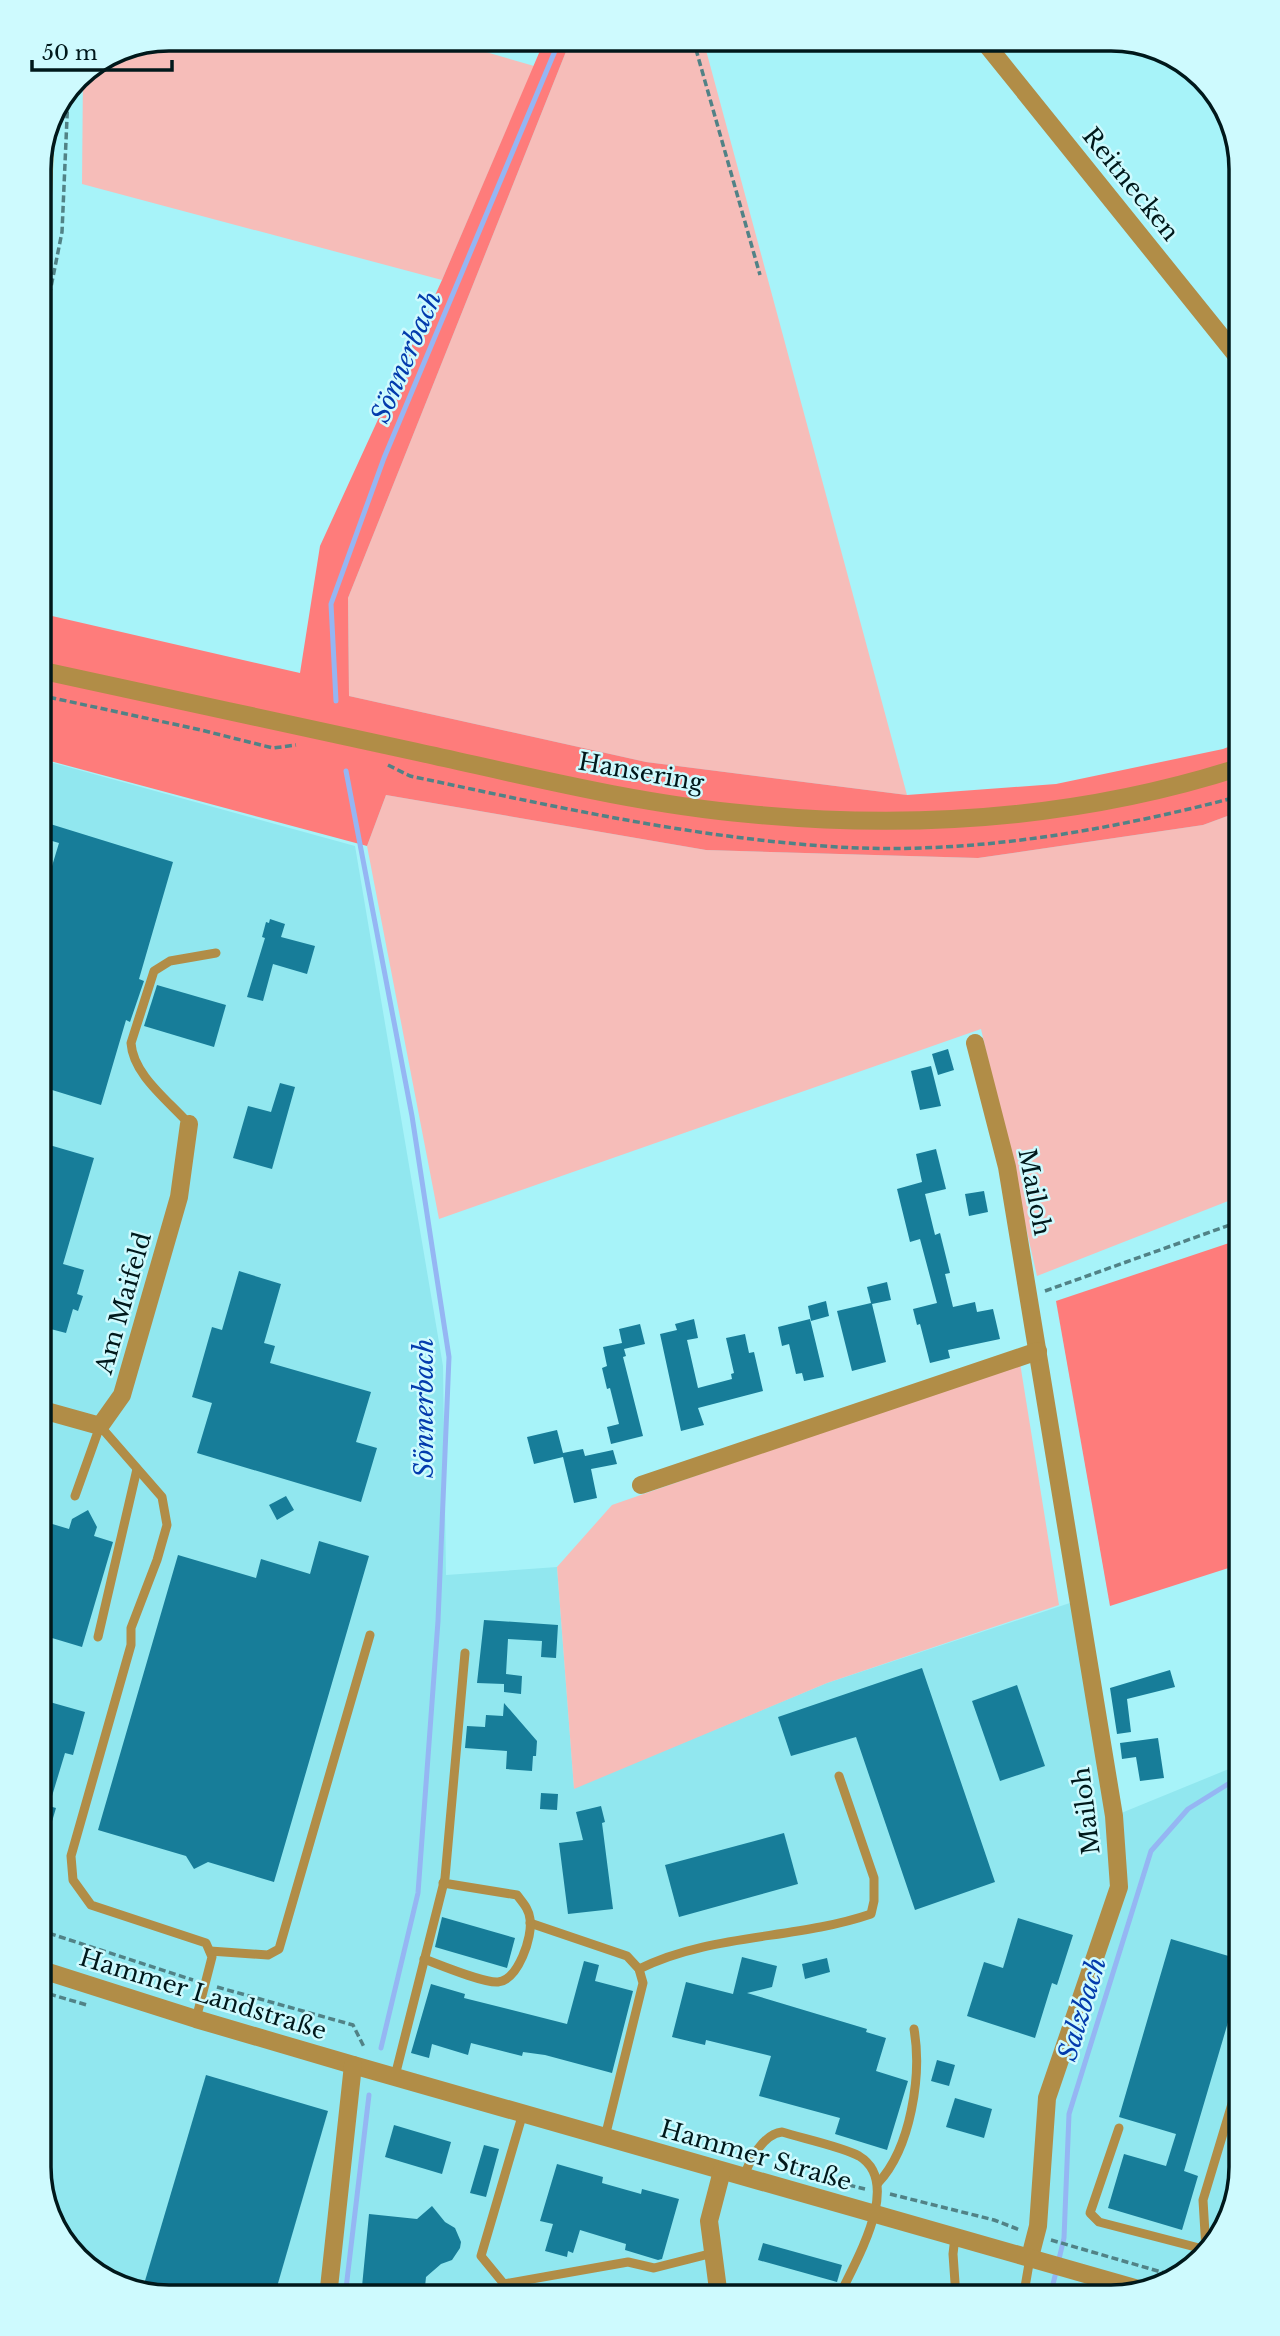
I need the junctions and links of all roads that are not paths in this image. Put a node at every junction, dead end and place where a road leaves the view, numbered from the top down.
1 (992, 51) edge
2 (1229, 346) edge
3 (51, 673) edge
4 (1229, 771) edge
5 (216, 953) dead end
6 (975, 1043) dead end
7 (190, 1124) joint
8 (1038, 1351) junction
9 (51, 1412) edge
10 (100, 1426) junction
11 (138, 1469) junction
12 (641, 1485) dead end
13 (75, 1496) dead end
14 (370, 1635) dead end
15 (98, 1637) dead end
16 (465, 1653) dead end
17 (839, 1776) dead end
18 (443, 1883) junction
19 (530, 1923) junction
20 (210, 1951) junction
21 (424, 1959) junction
22 (639, 1969) junction
23 (51, 1973) edge
24 (196, 2019) junction
25 (914, 2029) dead end
26 (353, 2065) junction
27 (395, 2077) junction
28 (523, 2113) junction
29 (1229, 2114) edge
30 (1119, 2128) dead end
31 (605, 2137) junction
32 (722, 2171) junction
33 (744, 2177) junction
34 (878, 2187) junction
35 (874, 2214) junction
36 (955, 2237) junction
37 (1205, 2238) edge
38 (1197, 2248) edge
39 (713, 2253) junction
40 (1036, 2259) junction
41 (1122, 2284) edge
42 (329, 2285) edge
43 (717, 2285) edge
44 (845, 2285) edge
45 (955, 2285) edge
46 (1026, 2285) edge

1 - 2 street, Reitnecken
3 - 4 street, Hansering
5 - 7 lane
6 - 8 street, Mailoh
7 - 10 street, Am Maifeld
8 - 12 street
8 - 40 street, Mailoh
9 - 10 street
10 - 11 lane
10 - 13 lane
11 - 15 lane
11 - 20 lane
14 - 20 lane
16 - 18 lane
17 - 22 lane
18 - 19 lane
18 - 21 lane
19 - 21 lane
19 - 22 lane
20 - 24 lane
21 - 27 lane
22 - 31 lane
23 - 24 street, Hammer Landstraße
24 - 26 street, Hammer Landstraße
25 - 34 lane
26 - 27 street, Hammer Straße
26 - 42 street
27 - 28 street, Hammer Straße
28 - 31 street, Hammer Straße
28 - 39 lane
29 - 37 lane
30 - 38 lane
31 - 32 street, Hammer Straße
32 - 33 street, Hammer Straße
32 - 39 street
33 - 34 lane
33 - 35 street, Hammer Straße
34 - 35 lane
35 - 36 street, Hammer Straße
35 - 44 lane
36 - 40 street, Hammer Straße
36 - 45 lane
39 - 43 street
40 - 41 street, Hammer Straße
40 - 46 lane

